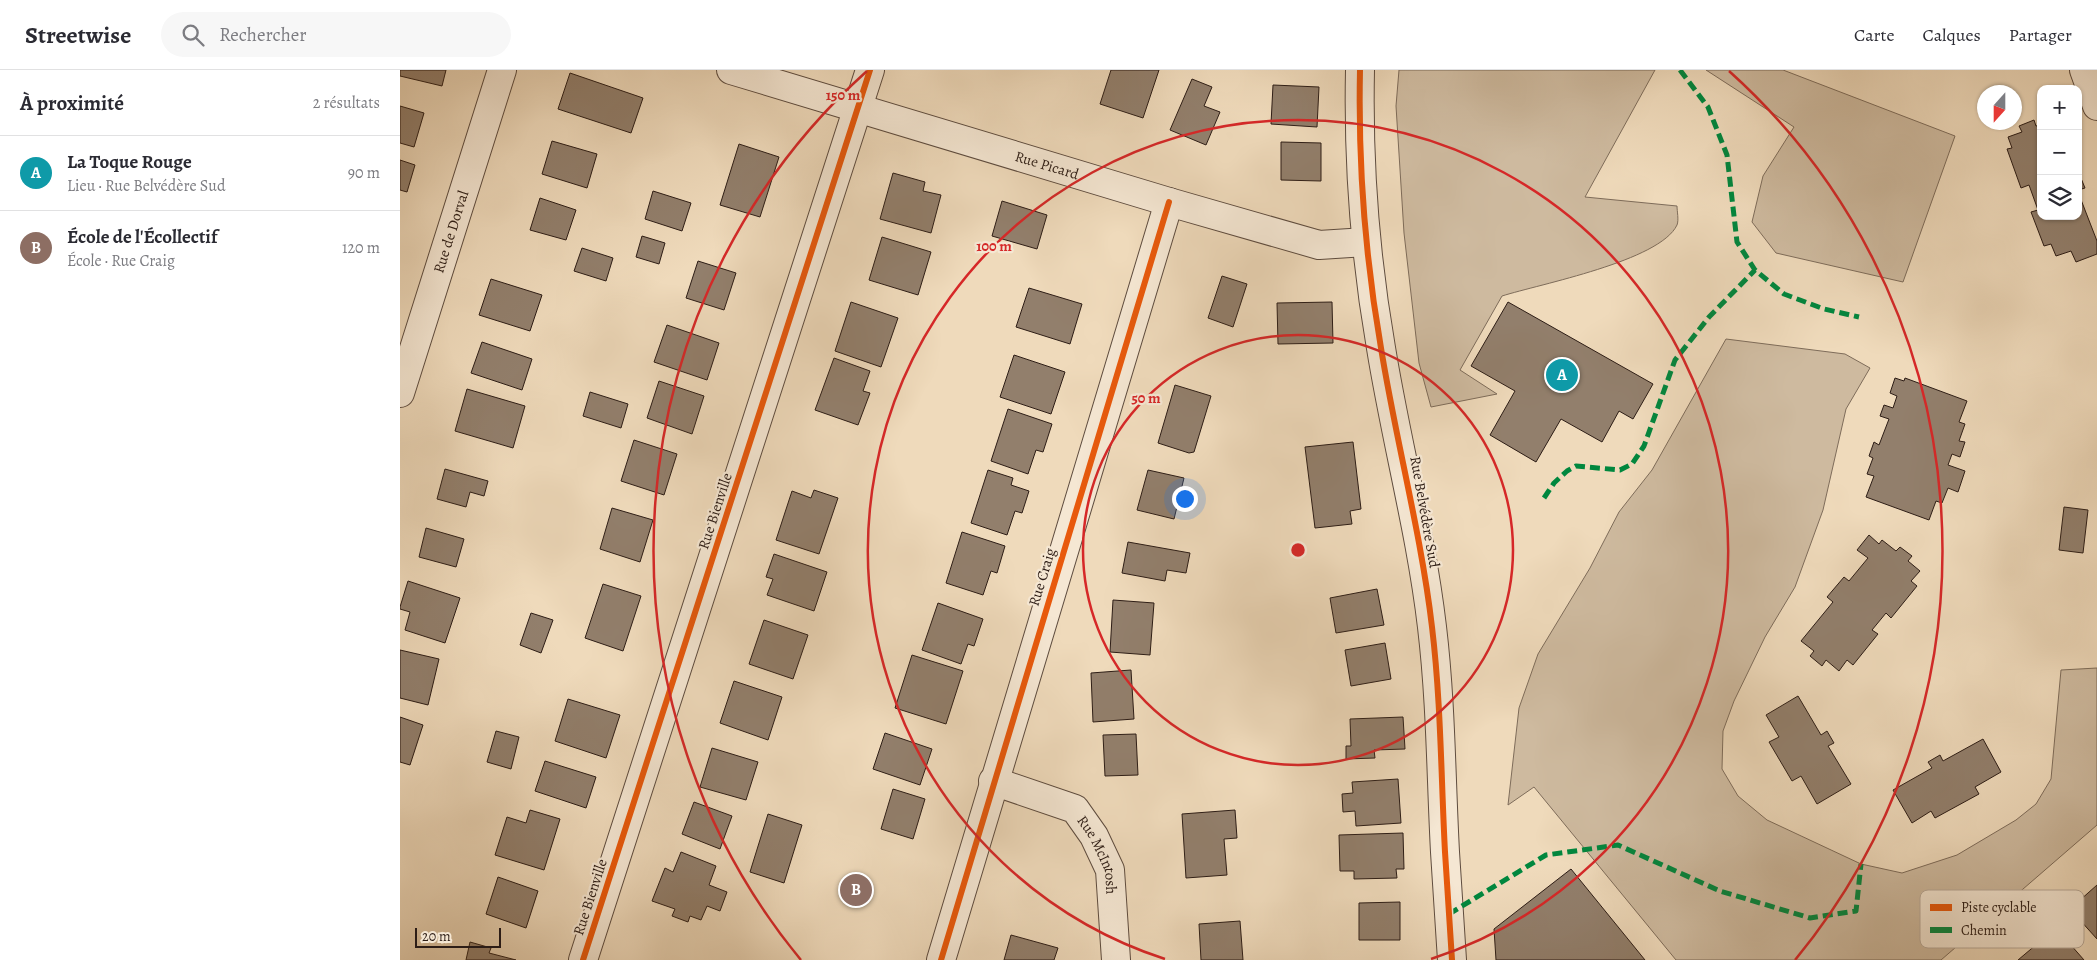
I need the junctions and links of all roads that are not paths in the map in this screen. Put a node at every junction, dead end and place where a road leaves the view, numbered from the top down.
1 (502, 70) edge
2 (732, 70) edge
3 (870, 70) edge
4 (1360, 70) edge
5 (2084, 70) edge
6 (2097, 106) edge
7 (858, 108) junction
8 (1169, 202) junction
9 (1366, 242) junction
10 (400, 394) edge
11 (993, 781) junction
12 (583, 960) edge
13 (940, 960) edge
14 (1116, 960) edge
15 (1452, 960) edge

1 - 10 street, Rue de Dorval
2 - 7 street, Rue Picard
3 - 7 street, Rue Bienville
4 - 9 street, Rue Belvédère Sud
5 - 6 street
7 - 8 street, Rue Picard
7 - 12 street, Rue Bienville
8 - 9 street, Rue Picard
8 - 11 street, Rue Craig
9 - 15 street, Rue Belvédère Sud
11 - 13 street, Rue Craig
11 - 14 street, Rue McIntosh

